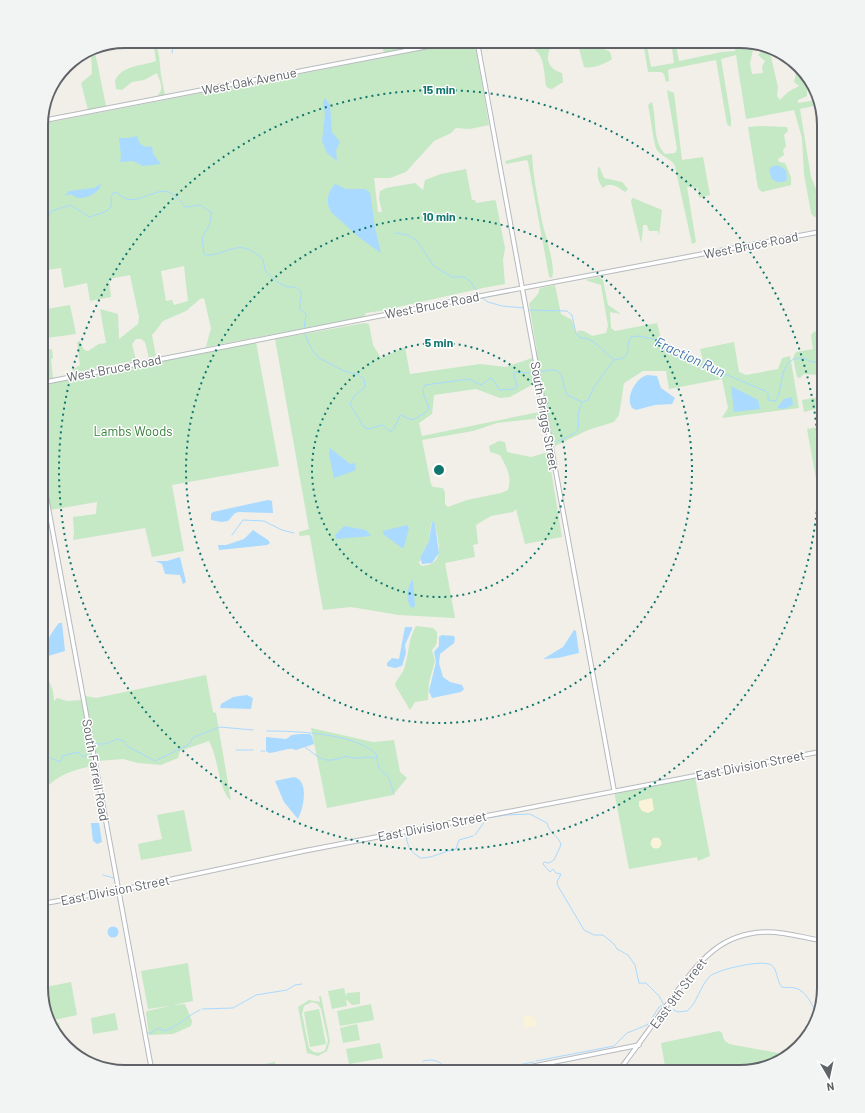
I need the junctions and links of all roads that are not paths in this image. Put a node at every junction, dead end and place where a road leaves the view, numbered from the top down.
1 (420, 48) edge
2 (478, 48) edge
3 (48, 120) edge
4 (817, 231) edge
5 (522, 288) junction
6 (48, 382) edge
7 (48, 506) edge
8 (817, 752) edge
9 (614, 790) junction
10 (118, 890) junction
11 (48, 903) edge
12 (817, 940) edge
13 (639, 1045) junction
14 (151, 1065) edge
15 (539, 1065) edge
16 (623, 1065) edge

1 - 3 street, West Oak Avenue
2 - 5 street, South Briggs Street
4 - 5 street, West Bruce Road
5 - 6 street, West Bruce Road
5 - 9 street, South Briggs Street
7 - 10 street, South Farrell Road
8 - 9 street, East Division Street
9 - 10 street, East Division Street
10 - 11 street, East Division Street
10 - 14 street, South Farrell Road
12 - 13 street, East 9th Street
13 - 15 street
13 - 16 street, East 9th Street

